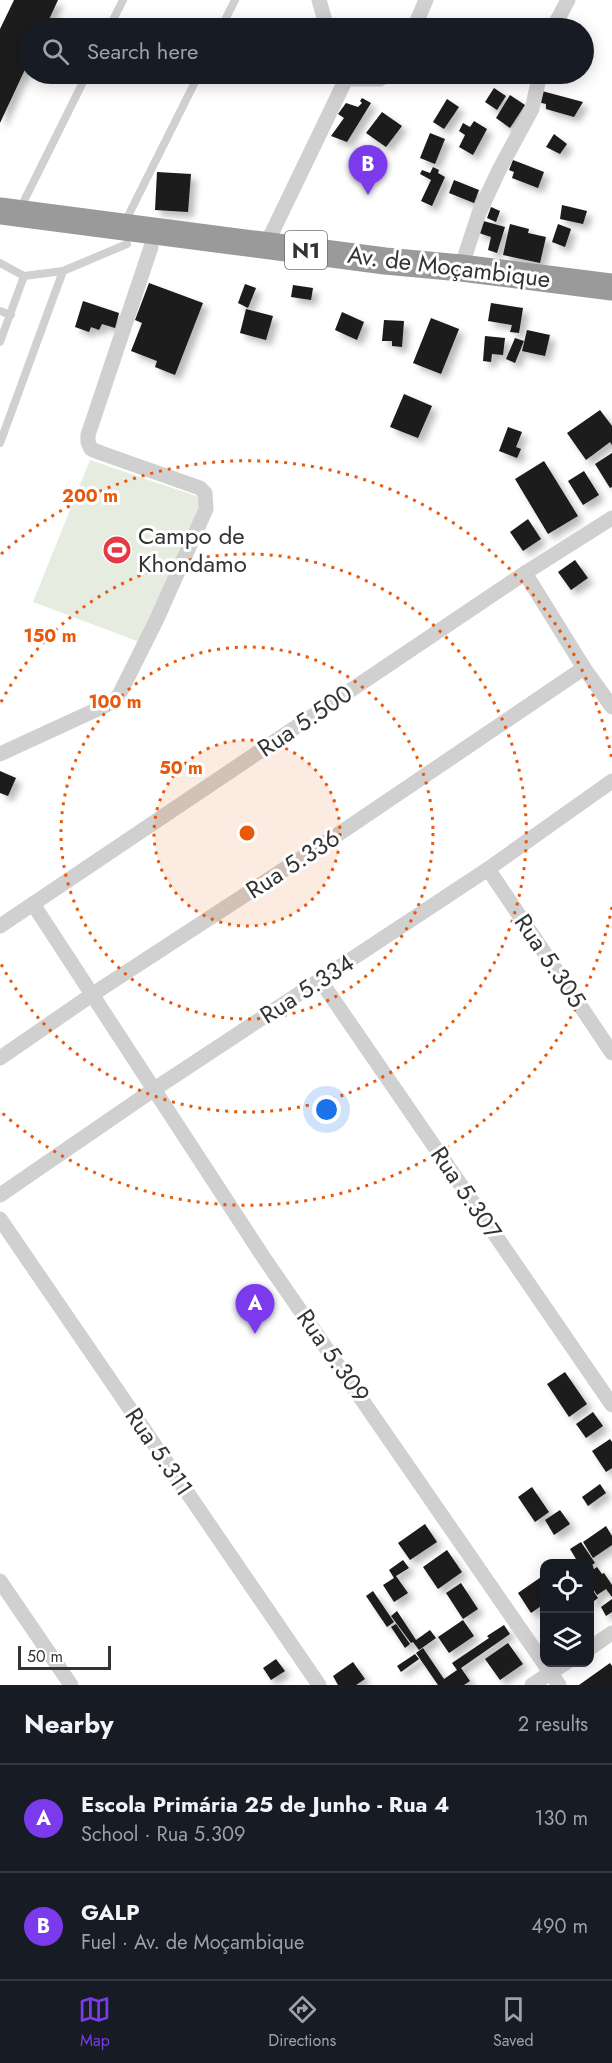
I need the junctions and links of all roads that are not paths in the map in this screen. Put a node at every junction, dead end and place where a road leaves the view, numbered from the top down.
1 (123, 0) edge
2 (235, 0) edge
3 (319, 0) edge
4 (426, 0) edge
5 (568, 0) edge
6 (114, 18) edge
7 (226, 18) edge
8 (324, 18) edge
9 (418, 18) edge
10 (558, 18) edge
11 (81, 84) edge
12 (195, 84) edge
13 (341, 84) edge
14 (538, 84) edge
15 (6, 218) edge
16 (134, 239) junction
17 (266, 245) junction
18 (0, 263) edge
19 (461, 267) junction
20 (63, 271) junction
21 (24, 276) junction
22 (612, 287) edge
23 (612, 301) edge
24 (0, 311) edge
25 (11, 315) junction
26 (0, 342) edge
27 (0, 443) edge
28 (612, 518) edge
29 (525, 573) junction
30 (584, 668) junction
31 (612, 707) edge
32 (0, 754) edge
33 (612, 781) edge
34 (488, 869) junction
35 (33, 904) junction
36 (0, 926) edge
37 (320, 980) junction
38 (93, 994) junction
39 (612, 1053) edge
40 (0, 1058) edge
41 (153, 1090) junction
42 (0, 1195) edge
43 (0, 1219) edge
44 (612, 1406) edge
45 (0, 1581) edge
46 (612, 1633) edge
47 (594, 1645) edge
48 (555, 1679) edge
49 (71, 1685) edge
50 (319, 1685) edge
51 (532, 1685) edge

1 - 6 lane
2 - 7 lane
3 - 8 street
4 - 9 street
5 - 10 street
11 - 15 lane
12 - 16 lane
13 - 17 street
14 - 19 street
15 - 16 highway, Av. de Moçambique / N1
16 - 17 highway, Av. de Moçambique / N1
16 - 20 lane
16 - 23 highway, Av. de Moçambique / N1
16 - 32 street
17 - 19 highway, Av. de Moçambique / N1
18 - 21 lane
19 - 22 highway, Av. de Moçambique / N1
20 - 21 lane
20 - 27 lane
21 - 25 lane
24 - 25 lane
25 - 26 lane
28 - 29 street, Rua 5.500
29 - 30 street
29 - 35 street, Rua 5.500
30 - 31 street
30 - 38 street, Rua 5.336
33 - 34 street, Rua 5.334
34 - 37 street, Rua 5.334
34 - 39 street, Rua 5.305
35 - 36 street, Rua 5.500
35 - 38 street, Rua 5.309
37 - 41 street, Rua 5.334
37 - 44 street, Rua 5.307
38 - 40 street, Rua 5.336
38 - 41 street, Rua 5.309
41 - 42 street, Rua 5.334
41 - 48 street, Rua 5.309
43 - 50 street, Rua 5.311
45 - 49 street
46 - 47 street
48 - 51 street

